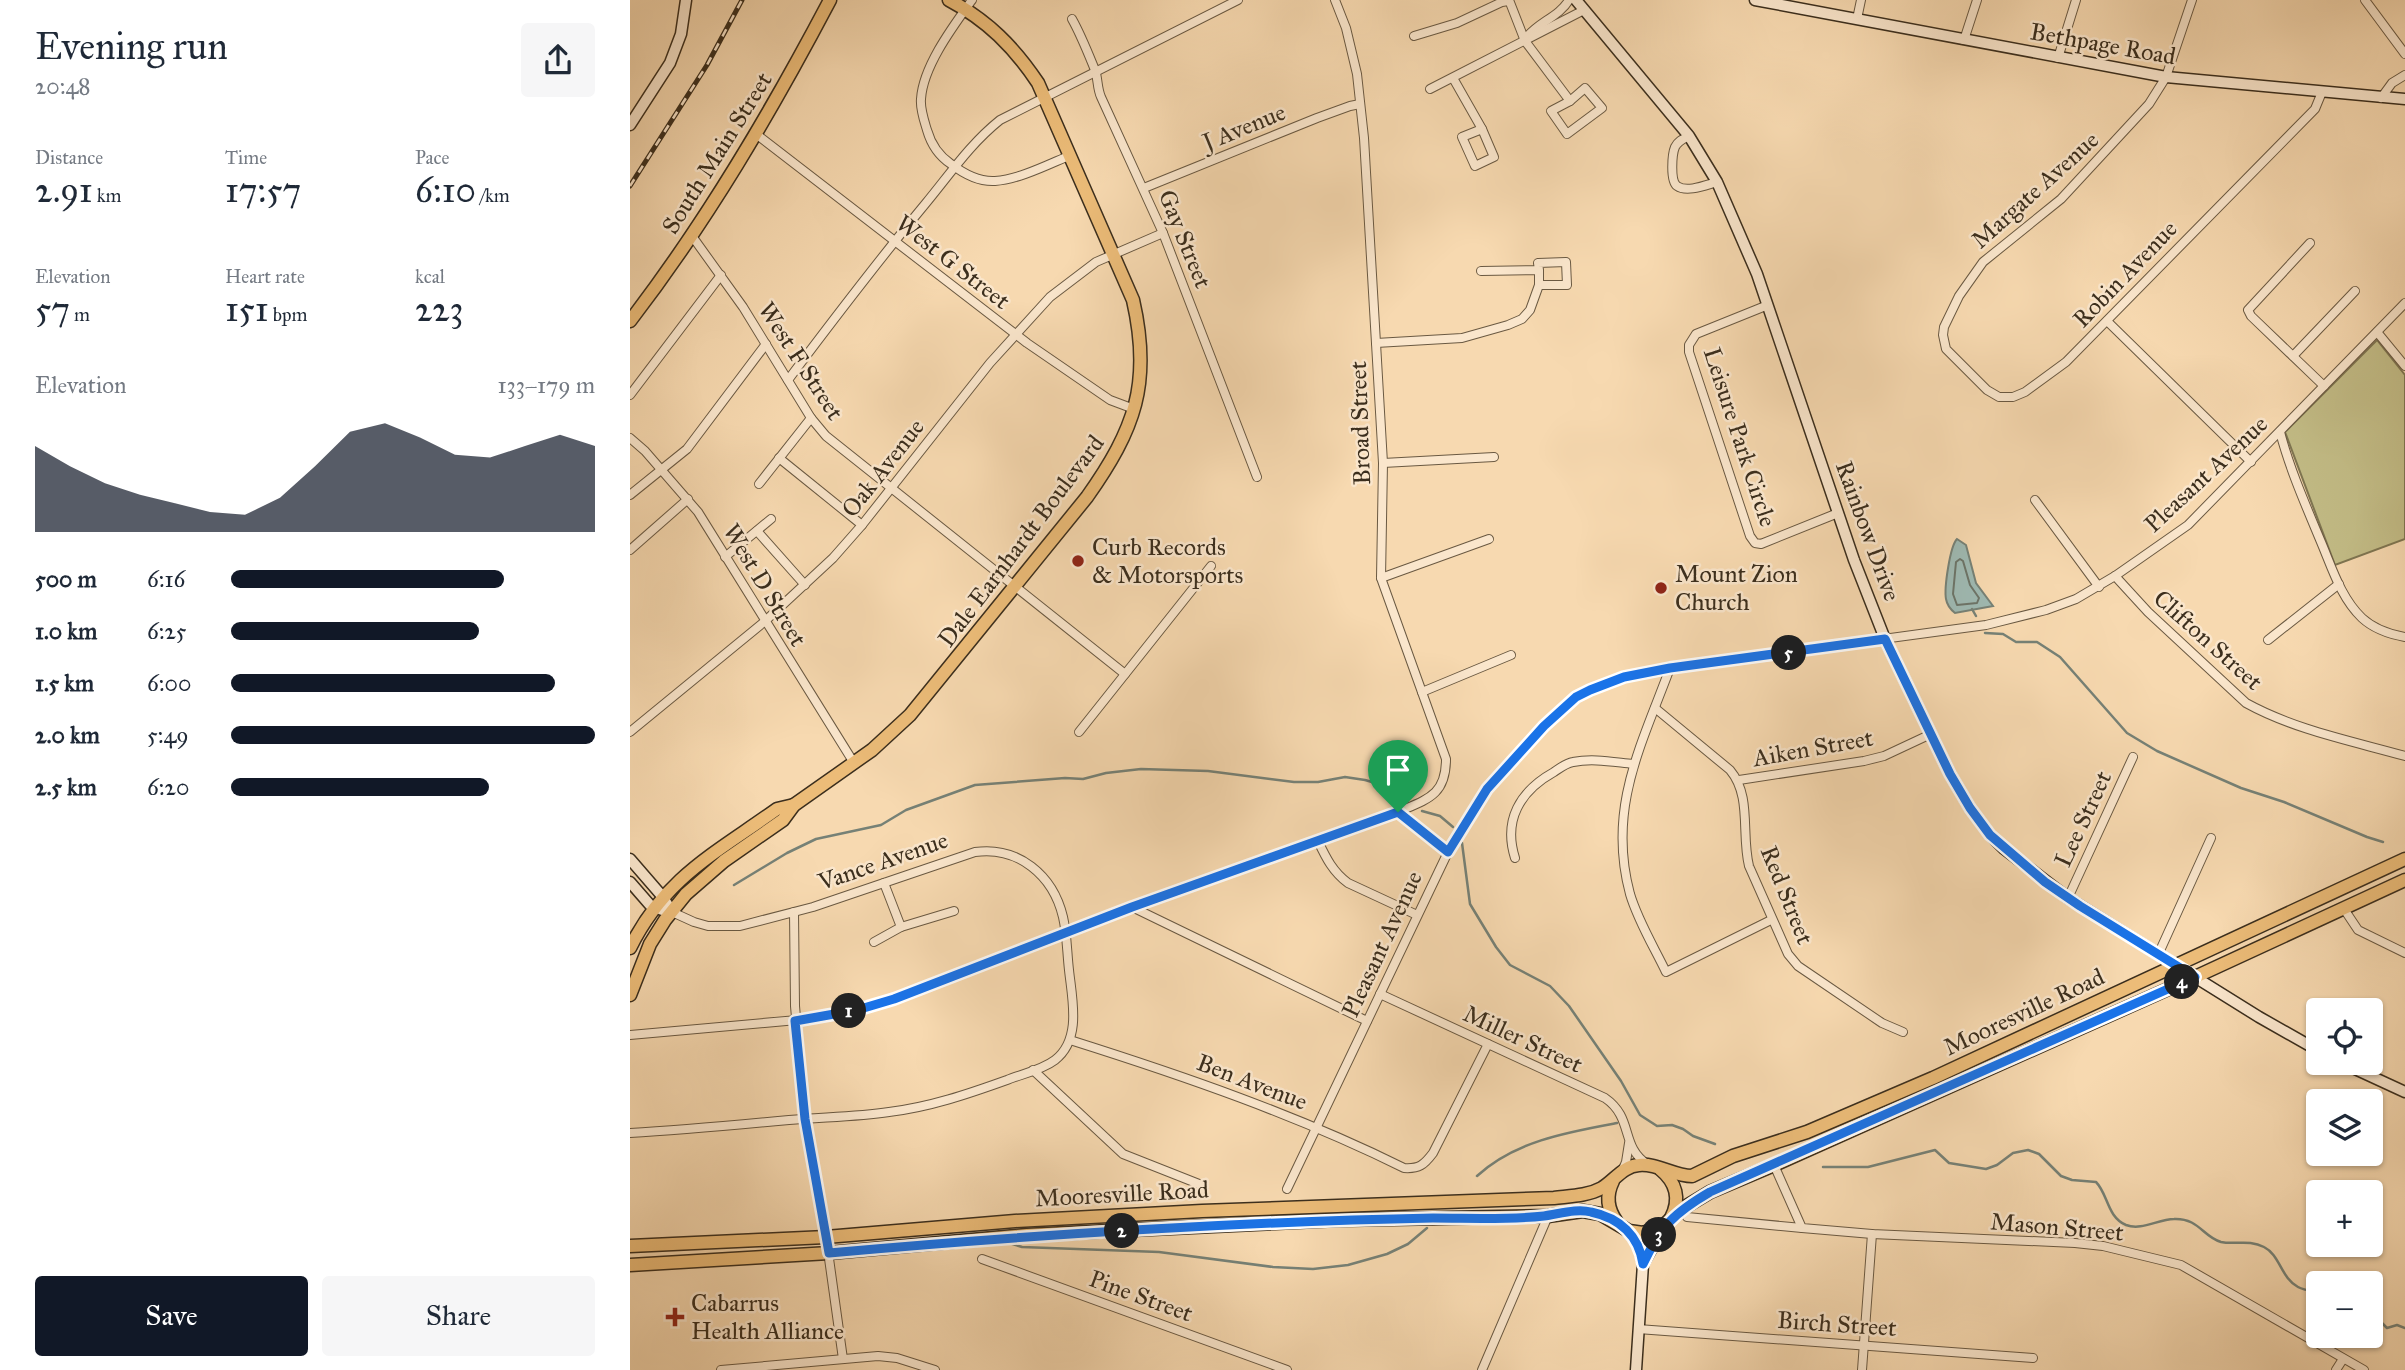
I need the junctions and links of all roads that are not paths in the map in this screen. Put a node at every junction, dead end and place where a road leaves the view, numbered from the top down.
1 (686, 0) edge
2 (830, 0) edge
3 (949, 0) edge
4 (1238, 0) edge
5 (1335, 0) edge
6 (1569, 0) edge
7 (1576, 0) edge
8 (1755, 0) edge
9 (1861, 0) edge
10 (1977, 0) edge
11 (2076, 0) edge
12 (2192, 0) edge
13 (2365, 0) edge
14 (1508, 1) edge
15 (969, 4) edge
16 (1584, 5) edge
17 (1072, 19) dead end
18 (1857, 19) junction
19 (1414, 36) dead end
20 (1965, 40) junction
21 (1525, 41) junction
22 (2405, 54) edge
23 (2058, 58) junction
24 (1096, 72) junction
25 (2405, 75) edge
26 (2166, 77) junction
27 (1453, 78) junction
28 (1430, 89) dead end
29 (2322, 92) junction
30 (1045, 97) junction
31 (2381, 98) junction
32 (2405, 99) edge
33 (1570, 101) junction
34 (1360, 104) junction
35 (630, 125) edge
36 (1482, 128) junction
37 (756, 134) junction
38 (1689, 136) junction
39 (1071, 155) junction
40 (954, 167) junction
41 (1717, 182) junction
42 (1144, 188) junction
43 (1163, 233) junction
44 (692, 236) junction
45 (895, 241) junction
46 (2310, 243) dead end
47 (1113, 254) junction
48 (1539, 270) junction
49 (1481, 271) dead end
50 (722, 275) junction
51 (1539, 285) junction
52 (2355, 291) dead end
53 (2405, 303) edge
54 (1768, 305) junction
55 (630, 321) edge
56 (2106, 321) junction
57 (2377, 332) junction
58 (1015, 334) junction
59 (1942, 335) joint
60 (1376, 343) junction
61 (766, 344) junction
62 (2293, 356) junction
63 (2405, 366) edge
64 (788, 380) junction
65 (2324, 386) junction
66 (630, 395) edge
67 (1134, 409) junction
68 (811, 418) junction
69 (2280, 432) junction
70 (630, 438) edge
71 (1494, 457) dead end
72 (779, 458) junction
73 (2251, 462) junction
74 (1383, 463) junction
75 (661, 469) junction
76 (1257, 477) dead end
77 (759, 484) dead end
78 (890, 489) junction
79 (630, 495) edge
80 (688, 499) junction
81 (2035, 500) dead end
82 (1838, 513) junction
83 (771, 519) dead end
84 (862, 525) junction
85 (757, 531) junction
86 (1489, 539) dead end
87 (630, 550) edge
88 (725, 557) junction
89 (1212, 565) dead end
90 (2115, 576) junction
91 (1381, 578) junction
92 (2339, 584) junction
93 (805, 585) junction
94 (2099, 586) junction
95 (1015, 587) junction
96 (764, 622) junction
97 (2405, 636) edge
98 (1885, 639) junction
99 (2268, 640) dead end
100 (1511, 655) dead end
101 (1670, 668) junction
102 (1125, 674) junction
103 (1422, 692) junction
104 (1655, 708) junction
105 (630, 732) edge
106 (1079, 732) dead end
107 (1931, 734) junction
108 (2405, 756) edge
109 (2133, 757) dead end
110 (854, 763) junction
111 (1633, 764) junction
112 (1739, 780) junction
113 (794, 805) junction
114 (1398, 812) junction
115 (2211, 838) dead end
116 (1318, 841) junction
117 (1448, 852) junction
118 (1515, 858) dead end
119 (630, 859) edge
120 (2405, 859) edge
121 (2405, 880) edge
122 (630, 882) edge
123 (884, 883) junction
124 (662, 896) junction
125 (2068, 898) junction
126 (1132, 907) junction
127 (654, 908) junction
128 (2344, 909) junction
129 (954, 911) dead end
130 (672, 912) junction
131 (794, 912) junction
132 (1417, 915) junction
133 (1771, 920) junction
134 (901, 928) junction
135 (1065, 933) junction
136 (632, 942) edge
137 (874, 942) dead end
138 (2405, 953) edge
139 (2158, 955) junction
140 (2176, 965) junction
141 (2195, 977) junction
142 (1380, 994) junction
143 (630, 995) edge
144 (795, 1021) junction
145 (1367, 1021) junction
146 (1903, 1032) dead end
147 (630, 1035) edge
148 (1070, 1040) junction
149 (2306, 1043) edge
150 (1488, 1044) junction
151 (1033, 1070) junction
152 (2368, 1075) edge
153 (2405, 1092) edge
154 (805, 1119) junction
155 (1316, 1128) junction
156 (630, 1133) edge
157 (1629, 1140) junction
158 (1773, 1165) junction
159 (1652, 1166) junction
160 (1617, 1176) junction
161 (1205, 1186) dead end
162 (1287, 1189) dead end
163 (1548, 1216) junction
164 (1687, 1217) dead end
165 (1617, 1223) junction
166 (1667, 1223) junction
167 (1802, 1228) junction
168 (1629, 1231) junction
169 (1872, 1234) junction
170 (827, 1237) junction
171 (630, 1246) edge
172 (829, 1253) junction
173 (982, 1259) dead end
174 (1643, 1264) junction
175 (630, 1265) edge
176 (1639, 1329) junction
177 (1864, 1346) junction
178 (2033, 1358) dead end
179 (843, 1359) junction
180 (2343, 1359) junction
181 (720, 1370) edge
182 (932, 1370) edge
183 (1287, 1370) edge
184 (1482, 1370) edge
185 (1636, 1370) edge
186 (1862, 1370) edge
187 (2336, 1370) edge
188 (2364, 1370) edge

1 - 35 street
2 - 37 main road, South Main Street
3 - 15 main road, Dale Earnhardt Boulevard
4 - 24 street
5 - 34 street, Broad Street
6 - 21 street
7 - 16 street, Rainbow Drive
8 - 18 street, Bethpage Road
9 - 18 street
10 - 20 street
11 - 23 street
12 - 26 street, Margate Avenue
13 - 22 street
14 - 19 street
14 - 21 street
15 - 30 main road, Dale Earnhardt Boulevard
15 - 40 street
16 - 21 street
16 - 38 street, Rainbow Drive
17 - 24 street, Gay Street
18 - 20 street, Bethpage Road
20 - 23 street, Bethpage Road
21 - 27 street
21 - 33 street
23 - 26 street, Bethpage Road
24 - 30 street
24 - 42 street, Gay Street
25 - 31 street
26 - 29 street, Bethpage Road
26 - 59 street, Margate Avenue
27 - 28 street
27 - 36 street
29 - 31 street, Bethpage Road
29 - 56 street, Robin Avenue
30 - 39 main road, Dale Earnhardt Boulevard
30 - 40 street
31 - 32 street, Bethpage Road
33 - 33 street
34 - 42 street, J Avenue
34 - 60 street, Broad Street
36 - 36 street
37 - 44 main road, South Main Street
37 - 45 street, West G Street
38 - 41 street, Rainbow Drive
38 - 41 street
39 - 40 street
39 - 47 main road, Dale Earnhardt Boulevard
40 - 45 street
41 - 54 street, Rainbow Drive
42 - 43 street, Gay Street
43 - 47 street, Oak Avenue
43 - 76 street, Gay Street
44 - 50 street, West F Street
44 - 55 main road, South Main Street
45 - 58 street, West G Street
45 - 64 street
46 - 62 street
47 - 58 street, Oak Avenue
47 - 67 main road, Dale Earnhardt Boulevard
48 - 49 street
48 - 51 street
48 - 51 street
50 - 61 street, West F Street
50 - 66 street
51 - 60 street
52 - 62 street
53 - 57 street, Pleasant Avenue
54 - 82 street, Rainbow Drive
54 - 82 street, Leisure Park Circle
56 - 59 street, Robin Avenue
56 - 73 street
57 - 63 street
57 - 65 street, Pleasant Avenue
58 - 67 street, West G Street
58 - 78 street, Oak Avenue
60 - 74 street, Broad Street
61 - 64 street, West F Street
61 - 75 street
62 - 65 street
64 - 68 street, West F Street
65 - 69 street, Pleasant Avenue
67 - 95 main road, Dale Earnhardt Boulevard
68 - 72 street
68 - 78 street, West F Street
69 - 73 street, Pleasant Avenue
69 - 92 street
70 - 75 street, West D Street
71 - 74 street
72 - 77 street
72 - 84 street
73 - 90 street, Pleasant Avenue
74 - 91 street, Broad Street
75 - 79 street
75 - 80 street, West D Street
78 - 84 street, Oak Avenue
78 - 95 street, West F Street
80 - 87 street
80 - 88 street, West D Street
81 - 94 street
82 - 98 street, Rainbow Drive
83 - 85 street
84 - 93 street, Oak Avenue
85 - 88 street
85 - 93 street
86 - 91 street
88 - 96 street, West D Street
89 - 102 street
90 - 94 street, Pleasant Avenue
90 - 108 street, Clifton Street
91 - 103 street, Broad Street
92 - 97 street
92 - 99 street
93 - 96 street, Oak Avenue
94 - 98 street, Pleasant Avenue
95 - 102 street, West F Street
95 - 110 main road, Dale Earnhardt Boulevard
96 - 105 street, Oak Avenue
96 - 110 street, West D Street
98 - 101 street, Pleasant Avenue
98 - 107 street, Rainbow Drive
100 - 103 street
101 - 104 street
101 - 117 street, Pleasant Avenue
102 - 106 street
103 - 114 street, Broad Street
104 - 111 street
104 - 112 street
107 - 112 street, Aiken Street
107 - 125 street, Rainbow Drive
109 - 125 street, Lee Street
110 - 113 main road, Dale Earnhardt Boulevard
111 - 118 street
111 - 133 street
112 - 133 street, Red Street
113 - 124 main road, Dale Earnhardt Boulevard
113 - 130 main road, Dale Earnhardt Boulevard
114 - 116 street, Broad Street
114 - 117 street
115 - 139 street
116 - 126 street, Broad Street
116 - 132 street
117 - 132 street, Pleasant Avenue
119 - 124 street
120 - 140 main road, Mooresville Road
121 - 128 main road, Mooresville Road
122 - 127 street
123 - 131 street, Vance Avenue
123 - 134 street
123 - 135 street, Vance Avenue
124 - 127 main road, Dale Earnhardt Boulevard
124 - 130 street
125 - 139 street, Rainbow Drive
126 - 135 street, Broad Street
126 - 145 street
127 - 130 street, Vance Avenue
127 - 136 main road, Dale Earnhardt Boulevard
128 - 138 street
128 - 141 main road, Mooresville Road
129 - 134 street
130 - 131 street, Vance Avenue
130 - 143 main road, Dale Earnhardt Boulevard
131 - 144 street
132 - 142 street, Pleasant Avenue
133 - 146 street, Red Street
134 - 137 street
135 - 144 street, Broad Street
135 - 148 street, Vance Avenue
139 - 140 street, Rainbow Drive
140 - 141 street, Rainbow Drive
140 - 159 main road, Mooresville Road
141 - 149 street, Rainbow Drive
141 - 158 main road, Mooresville Road
142 - 145 street, Pleasant Avenue
142 - 150 street, Miller Street
144 - 147 street, Broad Street
144 - 154 street
145 - 155 street, Pleasant Avenue
148 - 151 street
148 - 155 street, Ben Avenue
150 - 155 street, Ben Avenue
150 - 157 street, Miller Street
151 - 154 street
151 - 161 street
152 - 153 street
154 - 156 street
154 - 170 street
155 - 162 street, Pleasant Avenue
157 - 159 street, Miller Street
157 - 160 street
158 - 166 main road, Mooresville Road
158 - 167 street
159 - 160 main road, Mooresville Road
159 - 166 main road
160 - 165 main road
160 - 170 main road, Mooresville Road
163 - 165 main road, Mooresville Road
163 - 172 main road, Mooresville Road
163 - 184 street
164 - 167 street, Mason Street
165 - 168 main road, Mooresville Road
166 - 168 main road, Mooresville Road
166 - 174 street
167 - 169 street, Mason Street
168 - 174 street
169 - 177 street
169 - 180 street, Mason Street
170 - 171 main road, Mooresville Road
170 - 172 street
172 - 175 main road, Mooresville Road
172 - 179 street
173 - 183 street, Pine Street
174 - 176 street
176 - 177 street, Birch Street
176 - 185 street
177 - 178 street, Birch Street
177 - 186 street
179 - 181 street
179 - 182 street
180 - 187 street
180 - 188 street, Mason Street

